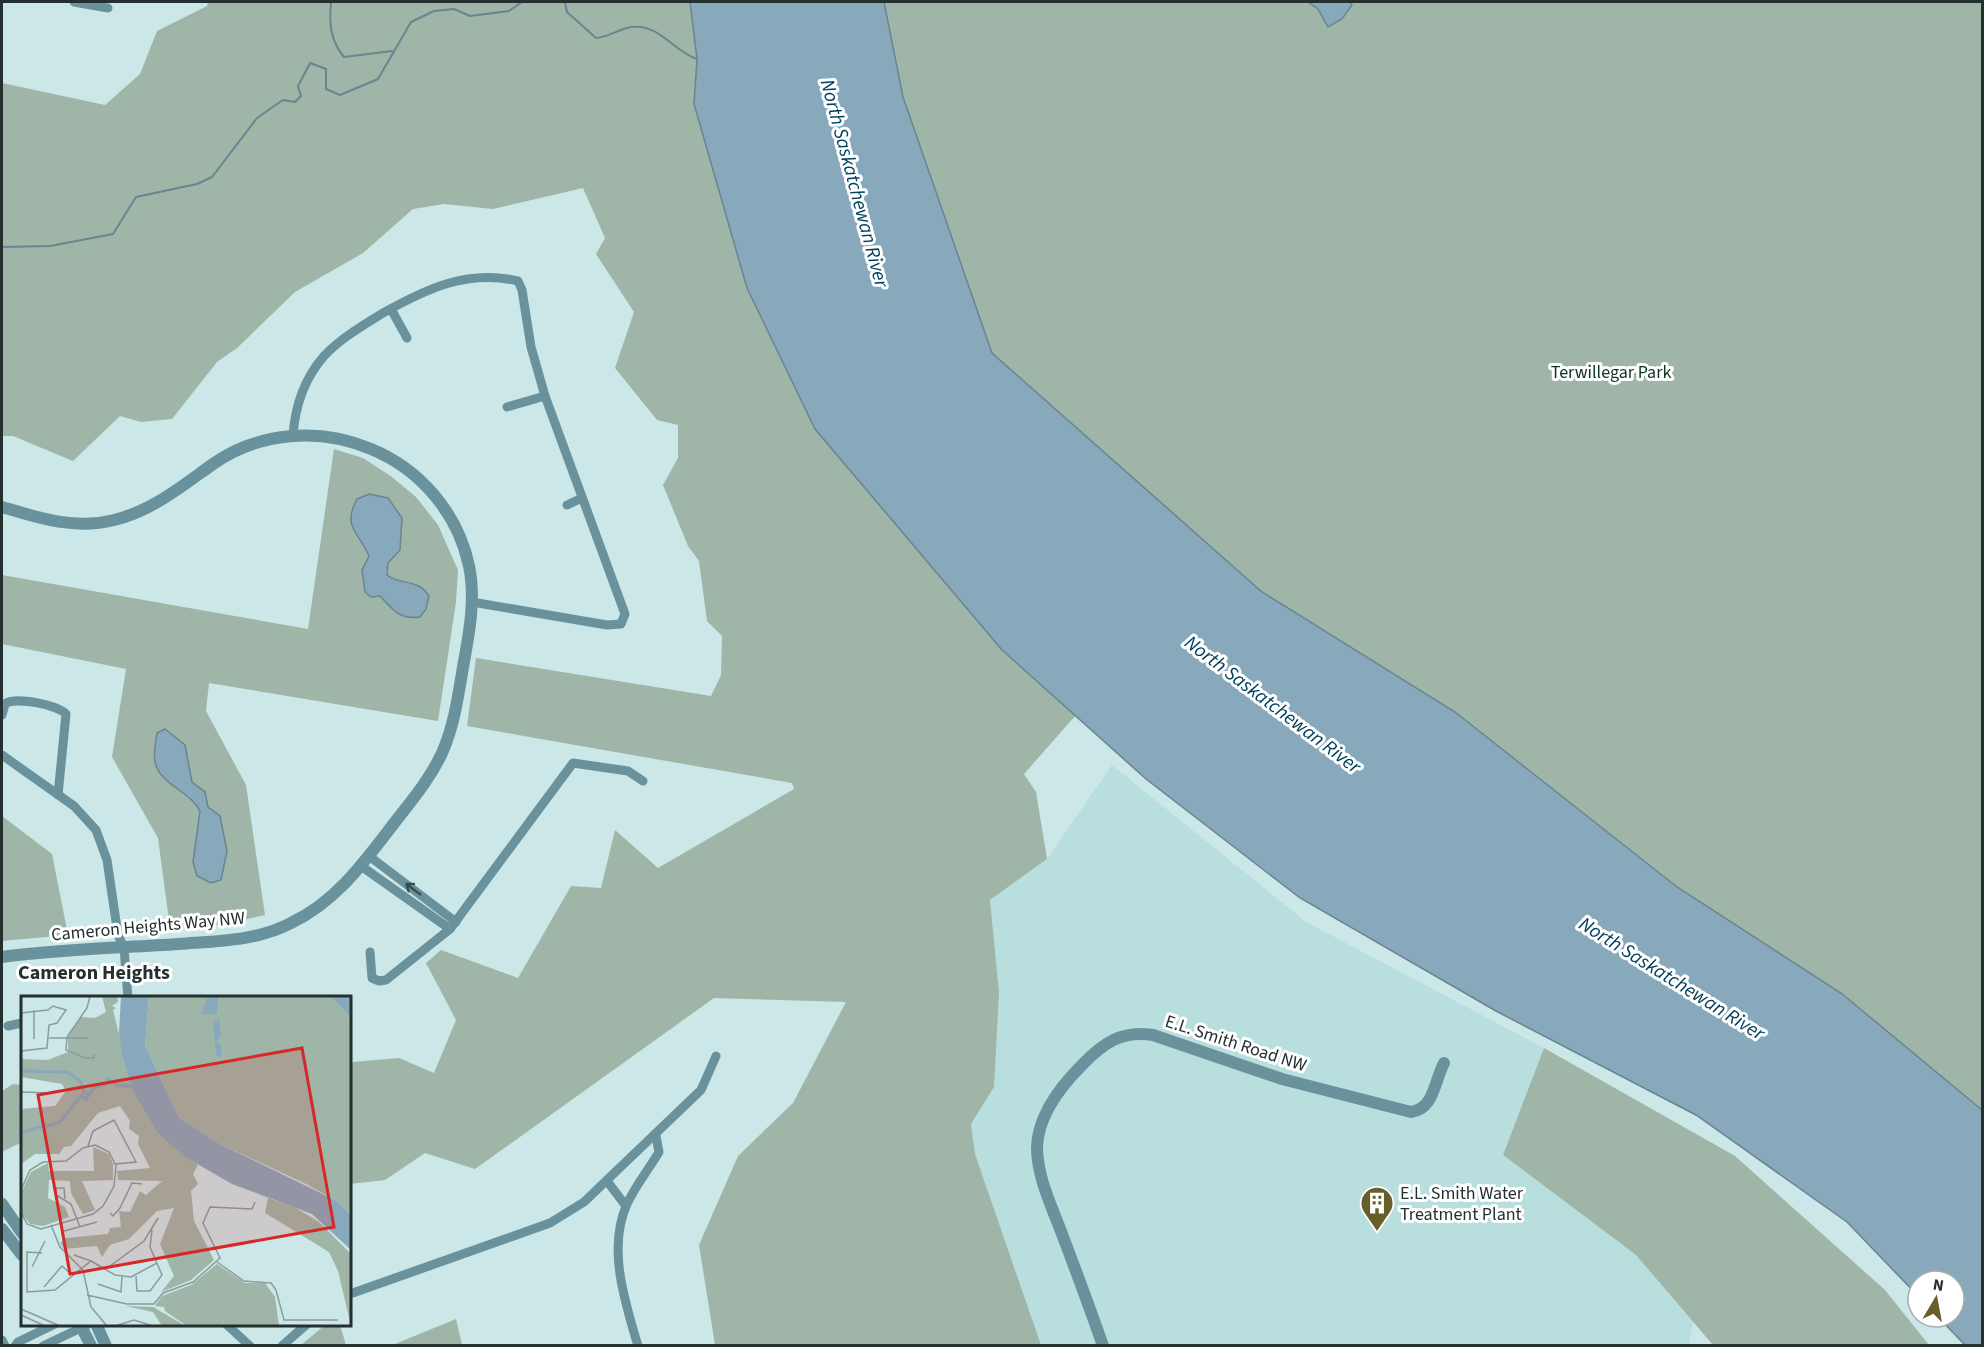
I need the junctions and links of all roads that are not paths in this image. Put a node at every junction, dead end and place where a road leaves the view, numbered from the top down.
1 (74, 2) edge
2 (108, 8) dead end
3 (391, 309) junction
4 (407, 338) dead end
5 (545, 396) junction
6 (507, 407) dead end
7 (293, 436) junction
8 (582, 498) junction
9 (567, 505) dead end
10 (2, 507) edge
11 (472, 602) junction
12 (2, 715) edge
13 (2, 755) edge
14 (643, 782) dead end
15 (58, 795) junction
16 (365, 861) junction
17 (453, 926) junction
18 (124, 948) junction
19 (370, 952) dead end
20 (2, 957) edge
21 (128, 996) edge
22 (21, 1023) edge
23 (8, 1026) dead end
24 (716, 1056) dead end
25 (1444, 1064) dead end
26 (656, 1136) junction
27 (607, 1181) junction
28 (2, 1204) edge
29 (626, 1206) junction
30 (2, 1229) edge
31 (21, 1232) edge
32 (21, 1254) edge
33 (351, 1294) edge
34 (51, 1326) edge
35 (84, 1326) edge
36 (97, 1326) edge
37 (228, 1326) edge
38 (305, 1326) edge
39 (2, 1340) edge
40 (5, 1346) edge
41 (15, 1346) edge
42 (43, 1346) edge
43 (91, 1346) edge
44 (106, 1346) edge
45 (250, 1346) edge
46 (282, 1346) edge
47 (638, 1346) edge
48 (1103, 1346) edge

1 - 2 street
3 - 4 street
3 - 5 street
3 - 7 street
5 - 6 street
5 - 8 street
7 - 10 street, Cameron Heights Way NW
7 - 11 street, Cameron Heights Way NW
8 - 9 street
8 - 11 street
11 - 16 street, Cameron Heights Way NW
12 - 15 street
13 - 15 street
14 - 17 street
15 - 18 street
16 - 17 street
16 - 18 street, Cameron Heights Way NW
17 - 19 street
18 - 20 street, Cameron Heights Way NW
18 - 21 street
22 - 23 street
24 - 26 street
25 - 48 street, E.L. Smith Road NW
26 - 27 street
26 - 29 street
27 - 29 street
27 - 33 street
28 - 31 street
29 - 47 street
30 - 32 street
34 - 41 street
35 - 42 street
35 - 43 street
36 - 44 street
37 - 45 street
38 - 46 street
39 - 40 street

